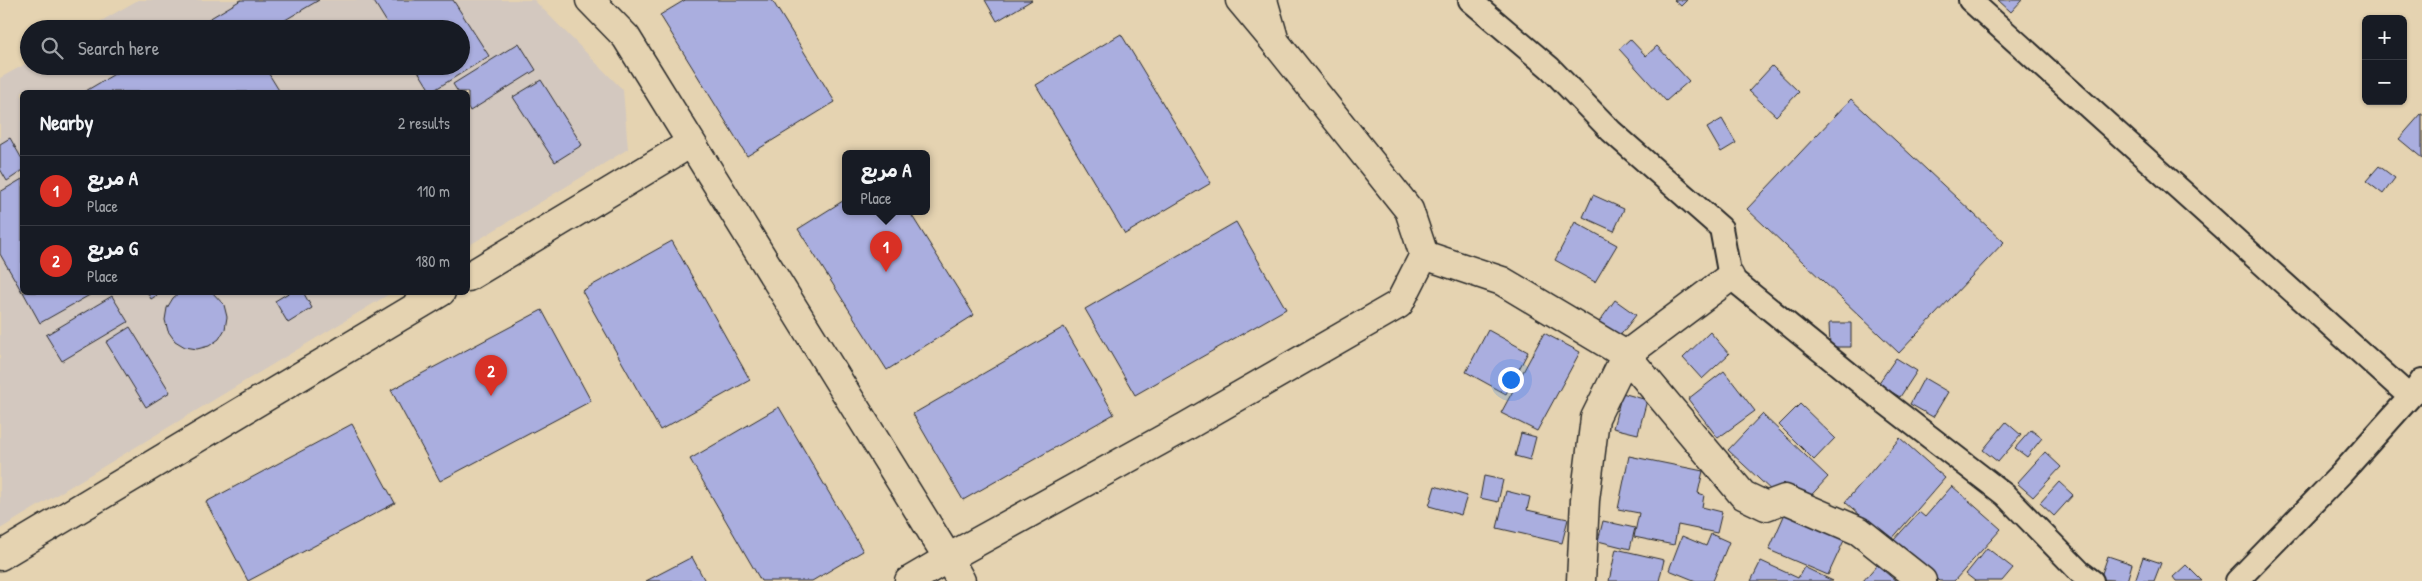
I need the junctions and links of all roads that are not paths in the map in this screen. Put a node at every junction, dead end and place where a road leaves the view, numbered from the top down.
1 (590, 0) edge
2 (1240, 0) edge
3 (1263, 0) edge
4 (1470, 0) edge
5 (1970, 0) edge
6 (1275, 42) junction
7 (691, 143) junction
8 (1424, 255) junction
9 (470, 276) edge
10 (1730, 277) junction
11 (436, 295) edge
12 (1626, 355) junction
13 (2416, 388) edge
14 (0, 556) edge
15 (948, 558) junction
16 (909, 581) edge
17 (913, 581) edge
18 (961, 581) edge
19 (1581, 581) edge
20 (1922, 581) edge
21 (2092, 581) edge
22 (2237, 581) edge

1 - 7 street
2 - 6 street
3 - 6 street
4 - 10 lane
5 - 13 lane
6 - 8 street
7 - 9 street
7 - 15 street
8 - 12 street
8 - 15 street
10 - 12 street
10 - 21 lane
11 - 14 street
12 - 19 street
12 - 20 street
13 - 22 lane
15 - 16 street
15 - 17 street
15 - 18 street

